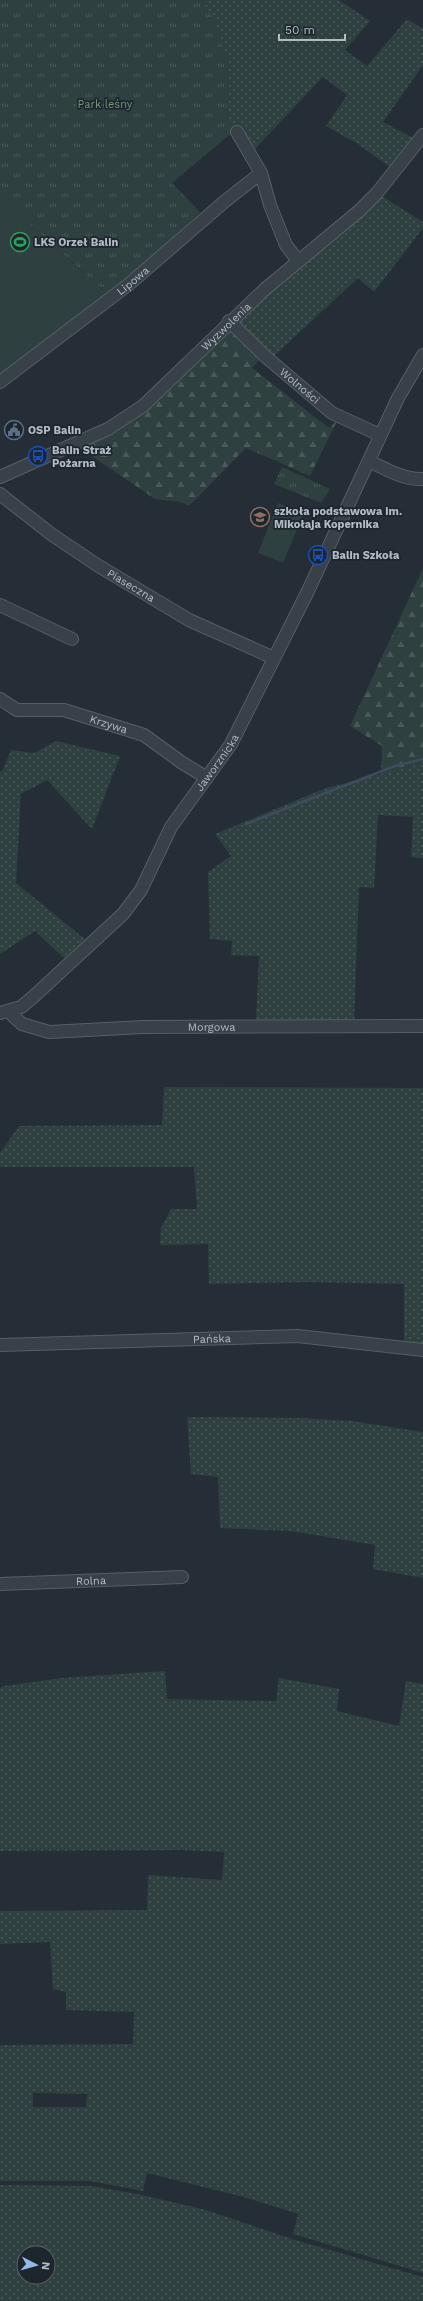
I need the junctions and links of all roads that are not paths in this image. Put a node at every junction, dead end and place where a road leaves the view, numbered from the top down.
1 (237, 132) dead end
2 (423, 135) edge
3 (261, 174) junction
4 (298, 261) junction
5 (229, 321) junction
6 (423, 355) edge
7 (0, 382) edge
8 (380, 435) junction
9 (369, 461) junction
10 (0, 476) edge
11 (423, 479) edge
12 (0, 494) edge
13 (0, 605) edge
14 (72, 639) dead end
15 (274, 658) junction
16 (0, 699) edge
17 (207, 778) junction
18 (4, 1012) edge
19 (423, 1026) edge
20 (0, 1345) edge
21 (423, 1350) edge
22 (182, 1577) dead end
23 (0, 1584) edge

1 - 3 street
2 - 4 street, Wyzwolenia
3 - 4 street
3 - 7 street, Lipowa
4 - 5 street, Wyzwolenia
5 - 8 street, Wolności
5 - 10 street, Wyzwolenia
6 - 8 street
8 - 9 street, Jaworznicka
9 - 11 street
9 - 15 street, Jaworznicka
12 - 15 street, Piaseczna
13 - 14 street
15 - 17 street, Jaworznicka
16 - 17 street, Krzywa
17 - 18 street, Jaworznicka
18 - 19 street, Morgowa
20 - 21 street, Pańska
22 - 23 street, Rolna

